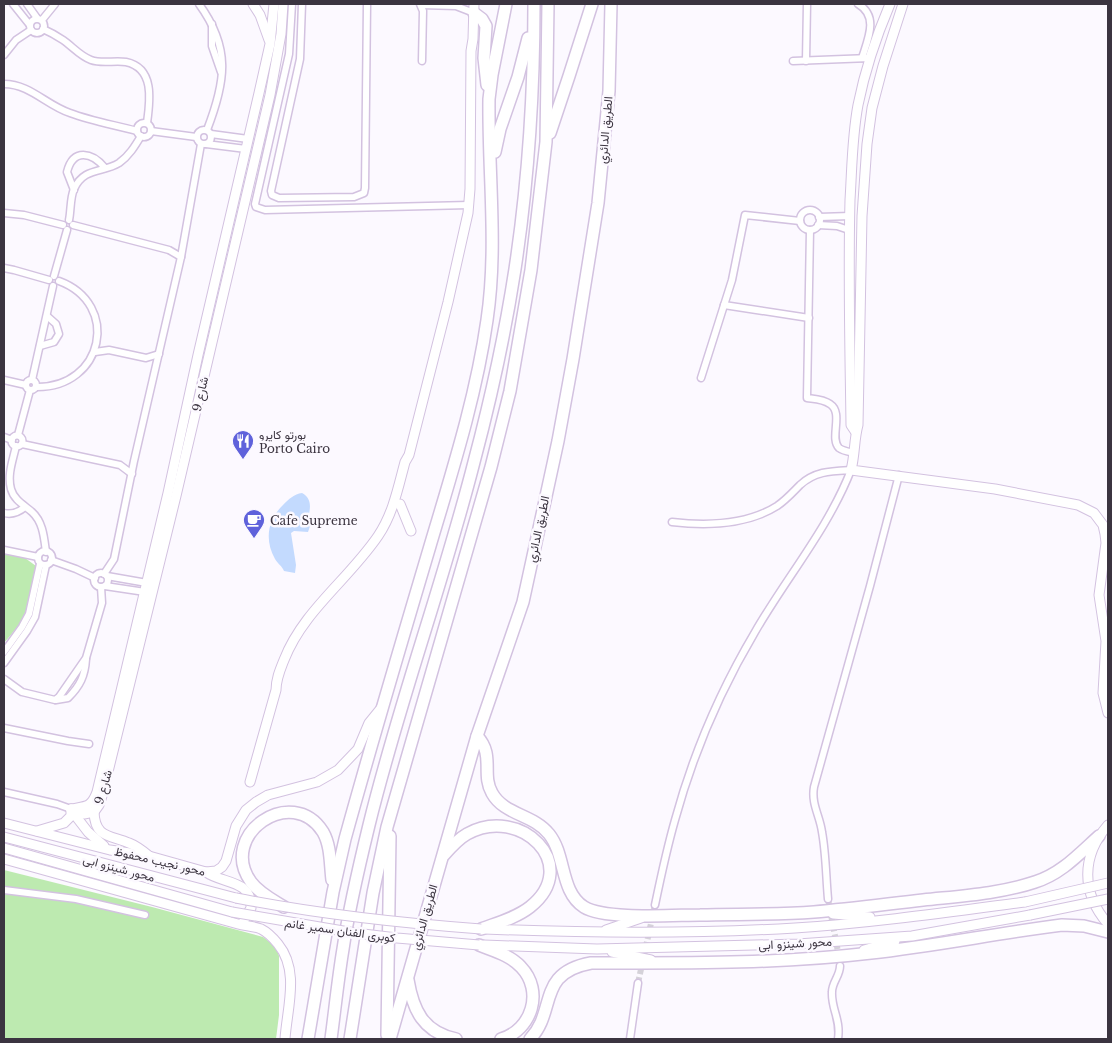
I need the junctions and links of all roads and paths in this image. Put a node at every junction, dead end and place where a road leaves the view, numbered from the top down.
1 (13, 4) edge
2 (27, 4) edge
3 (56, 4) edge
4 (199, 4) edge
5 (253, 4) edge
6 (274, 4) edge
7 (283, 4) edge
8 (292, 4) edge
9 (302, 4) edge
10 (367, 4) edge
11 (420, 4) edge
12 (506, 4) edge
13 (548, 4) edge
14 (592, 4) edge
15 (611, 4) edge
16 (807, 4) edge
17 (858, 4) edge
18 (890, 4) edge
19 (903, 4) edge
20 (472, 8) edge
21 (534, 9) edge
22 (40, 19) junction
23 (30, 27) junction
24 (43, 29) junction
25 (270, 44) junction
26 (4, 54) edge
27 (866, 58) junction
28 (422, 61) dead end
29 (793, 61) dead end
30 (806, 61) junction
31 (4, 84) edge
32 (259, 93) junction
33 (270, 95) junction
34 (490, 99) junction
35 (147, 123) junction
36 (151, 131) junction
37 (209, 132) junction
38 (139, 133) junction
39 (196, 137) junction
40 (546, 142) junction
41 (203, 144) junction
42 (247, 144) junction
43 (105, 168) junction
44 (491, 173) junction
45 (74, 190) junction
46 (469, 205) junction
47 (232, 210) junction
48 (242, 212) junction
49 (4, 213) edge
50 (850, 216) junction
51 (819, 217) junction
52 (800, 220) junction
53 (71, 222) junction
54 (818, 225) junction
55 (65, 227) junction
56 (810, 230) junction
57 (849, 230) junction
58 (183, 247) junction
59 (169, 250) junction
60 (181, 257) junction
61 (4, 268) edge
62 (54, 281) junction
63 (724, 305) junction
64 (47, 316) junction
65 (809, 318) junction
66 (97, 340) junction
67 (40, 346) junction
68 (109, 350) junction
69 (95, 352) junction
70 (159, 354) junction
71 (198, 356) junction
72 (146, 358) junction
73 (208, 359) junction
74 (156, 368) junction
75 (701, 378) dead end
76 (4, 380) edge
77 (31, 387) junction
78 (855, 431) junction
79 (4, 437) edge
80 (17, 443) junction
81 (854, 453) junction
82 (409, 455) junction
83 (134, 461) junction
84 (120, 466) junction
85 (851, 470) junction
86 (132, 474) junction
87 (899, 475) junction
88 (6, 477) edge
89 (172, 495) junction
90 (400, 504) junction
91 (25, 507) junction
92 (4, 513) edge
93 (672, 522) dead end
94 (411, 531) dead end
95 (4, 550) edge
96 (44, 561) junction
97 (106, 575) junction
98 (94, 578) junction
99 (103, 586) junction
100 (146, 588) junction
101 (4, 652) edge
102 (289, 655) junction
103 (4, 663) edge
104 (1107, 669) edge
105 (4, 679) edge
106 (384, 705) junction
107 (1108, 713) edge
108 (4, 728) edge
109 (477, 736) junction
110 (89, 744) dead end
111 (250, 782) dead end
112 (4, 792) edge
113 (71, 809) junction
114 (94, 812) junction
115 (4, 823) edge
116 (1108, 825) edge
117 (387, 827) junction
118 (37, 831) junction
119 (1099, 836) junction
120 (4, 837) edge
121 (4, 848) edge
122 (110, 850) junction
123 (149, 856) junction
124 (442, 857) junction
125 (4, 859) edge
126 (206, 872) junction
127 (1108, 883) edge
128 (4, 890) edge
129 (333, 892) junction
130 (236, 898) joint
131 (828, 898) tunnel mouth
132 (1108, 899) edge
133 (655, 904) tunnel mouth
134 (284, 907) junction
135 (232, 912) joint
136 (813, 912) junction
137 (145, 915) dead end
138 (646, 916) junction
139 (892, 919) junction
140 (238, 924) junction
141 (1108, 924) edge
142 (481, 929) junction
143 (1108, 932) edge
144 (597, 933) junction
145 (912, 936) junction
146 (479, 945) junction
147 (597, 949) junction
148 (847, 956) junction
149 (667, 963) junction
150 (840, 966) tunnel mouth
151 (407, 976) junction
152 (638, 982) tunnel mouth
153 (285, 1039) edge
154 (308, 1039) edge
155 (331, 1039) edge
156 (350, 1039) edge
157 (389, 1039) edge
158 (456, 1039) edge
159 (500, 1039) edge
160 (530, 1039) edge
161 (630, 1039) edge
162 (838, 1039) edge

1 - 23 street
2 - 22 street
3 - 22 street
4 - 37 street
5 - 25 street
6 - 25 street, شارع 9
7 - 33 street, شارع 9
8 - 46 street
9 - 10 street
11 - 20 street
11 - 28 street
12 - 34 highway
13 - 40 highway
14 - 40 highway
15 - 109 highway, الطريق الدائري
16 - 30 street
17 - 27 street
18 - 27 street
19 - 78 street
20 - 34 highway
20 - 46 street
21 - 44 highway
21 - 155 highway
22 - 23 street
22 - 24 street
23 - 24 street
23 - 26 street
24 - 35 street
25 - 32 street, شارع 9
27 - 30 street
27 - 50 street
29 - 30 street
31 - 38 street
32 - 33 street
32 - 42 street, شارع 9
33 - 48 street, شارع 9
34 - 44 highway
35 - 36 street
35 - 38 street
36 - 38 street
36 - 39 street
37 - 39 street
37 - 41 street
37 - 42 street
38 - 43 street
39 - 41 street
40 - 117 highway
41 - 42 street
41 - 58 street
42 - 47 street, شارع 9
43 - 45 street
43 - 45 street
44 - 106 highway
45 - 53 street
46 - 82 street
47 - 48 street
47 - 71 street, شارع 9
48 - 73 street, شارع 9
49 - 55 street
50 - 51 street
50 - 57 street
51 - 52 street
51 - 54 street
52 - 56 street
52 - 63 street
53 - 55 street
53 - 59 street
54 - 56 street
54 - 57 street
55 - 62 street
56 - 65 street
57 - 78 street
58 - 59 street
58 - 60 street
59 - 60 street
60 - 70 street
61 - 62 street
62 - 64 street
62 - 66 street
63 - 65 street
63 - 75 street
64 - 67 street
64 - 67 street
65 - 81 street
66 - 68 street
66 - 69 street
67 - 77 street
68 - 69 street
68 - 72 street
69 - 77 street
70 - 72 street
70 - 74 street
71 - 73 street
71 - 89 street, شارع 9
72 - 74 street
73 - 89 street, شارع 9
74 - 83 street
76 - 77 street
77 - 80 street
78 - 81 street
79 - 80 street
80 - 84 street
80 - 88 street
81 - 85 street
82 - 90 street
82 - 102 street
83 - 84 street
83 - 86 street
84 - 86 street
85 - 87 street
85 - 93 street
85 - 133 street
86 - 97 street
87 - 104 street
87 - 131 street
88 - 91 street
89 - 100 street, شارع 9
89 - 114 street, شارع 9
90 - 94 street
90 - 102 street
91 - 92 street
91 - 96 street
95 - 96 street
96 - 98 street
96 - 101 street
96 - 103 street
97 - 98 street
97 - 99 street
97 - 100 street
98 - 99 street
99 - 100 street
99 - 105 street
100 - 113 street, شارع 9
102 - 111 street
104 - 107 street
106 - 126 street, محور نجيب محفوظ
106 - 129 highway
108 - 110 street
109 - 124 highway, الطريق الدائري
109 - 138 highway
112 - 113 street
113 - 114 street, شارع 9
113 - 118 street
113 - 122 street
114 - 123 street
115 - 118 street, محور نجيب محفوظ
116 - 119 street
117 - 156 highway
117 - 157 highway
118 - 122 street, محور نجيب محفوظ
119 - 136 highway
119 - 141 street
120 - 130 street, محور شينزو ابى
121 - 135 street, محور شينزو ابى
122 - 123 street, محور نجيب محفوظ
123 - 126 street, محور نجيب محفوظ
124 - 142 highway
124 - 151 highway, الطريق الدائري
125 - 140 street
126 - 140 street
127 - 139 street, محور شينزو ابى, bridge
128 - 137 street
129 - 134 highway
129 - 154 highway
130 - 134 street, كوبرى الفنان سمير غانم, bridge
132 - 145 street, محور شينزو ابى, bridge
134 - 142 street, كوبرى الفنان سمير غانم, bridge
135 - 146 street, كوبرى الفنان سمير غانم, bridge
136 - 138 highway
136 - 139 street
138 - 144 street
139 - 144 street, محور شينزو ابى
140 - 153 street
142 - 144 street, محور شينزو ابى
143 - 148 highway
145 - 147 street, محور شينزو ابى
145 - 148 street
146 - 147 street, محور شينزو ابى
146 - 159 highway
147 - 149 street
148 - 149 highway
149 - 160 highway
150 - 162 street
151 - 157 highway, الطريق الدائري
151 - 158 highway
152 - 161 street

